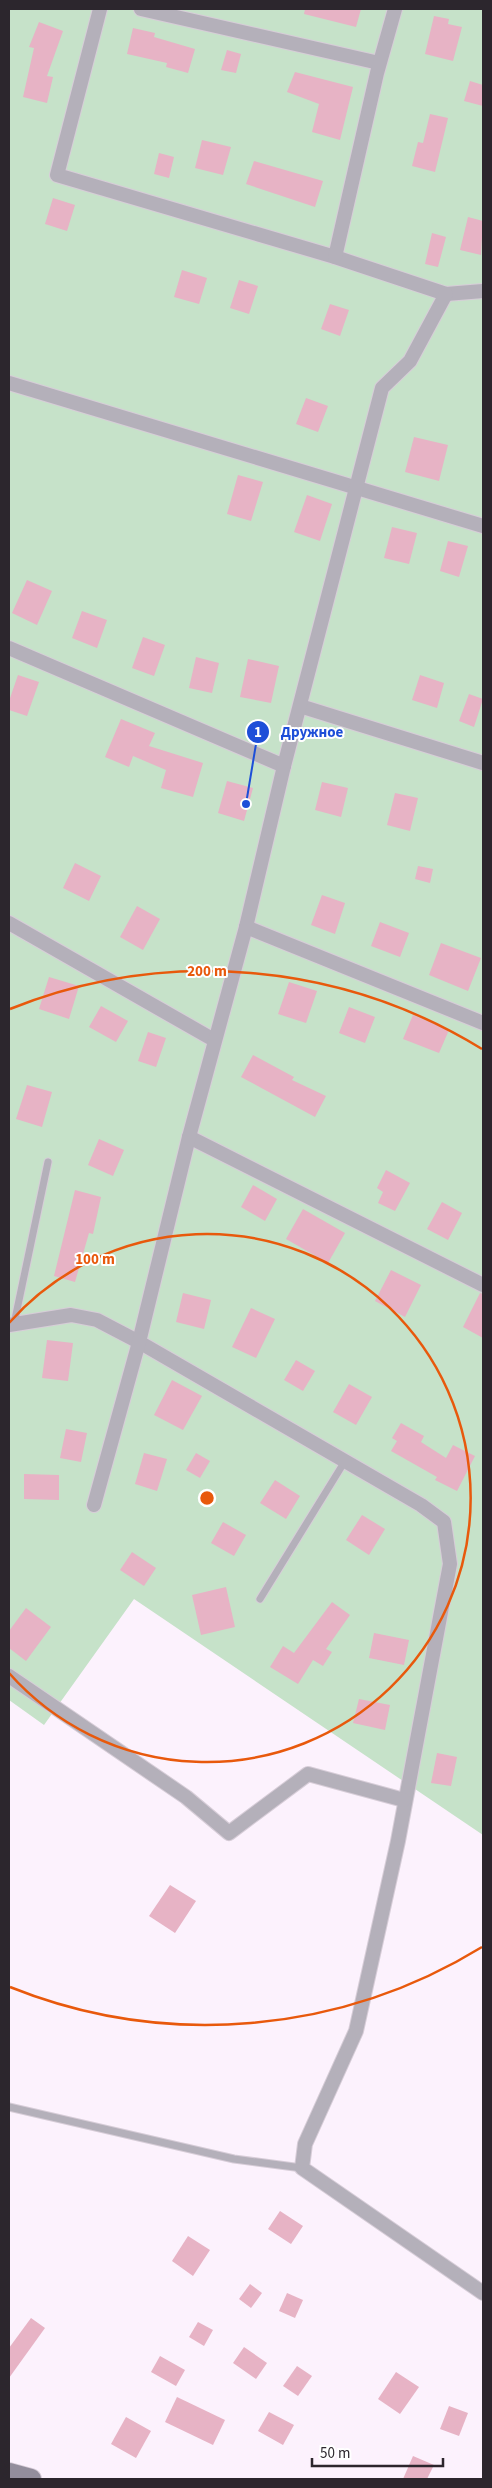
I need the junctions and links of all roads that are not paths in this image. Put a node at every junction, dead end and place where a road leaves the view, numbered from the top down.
1 (100, 9) edge
2 (141, 9) edge
3 (395, 9) edge
4 (379, 63) junction
5 (335, 257) junction
6 (483, 291) edge
7 (446, 294) junction
8 (9, 383) edge
9 (356, 488) junction
10 (483, 526) edge
11 (9, 648) edge
12 (300, 706) junction
13 (483, 763) edge
14 (284, 766) junction
15 (9, 923) edge
16 (246, 927) junction
17 (483, 1023) edge
18 (214, 1040) junction
19 (189, 1137) junction
20 (48, 1162) dead end
21 (483, 1285) edge
22 (11, 1324) edge
23 (139, 1342) junction
24 (345, 1461) junction
25 (94, 1506) dead end
26 (260, 1600) dead end
27 (9, 1676) edge
28 (404, 1800) junction
29 (9, 2107) edge
30 (302, 2168) junction
31 (483, 2293) edge
32 (9, 2473) edge
33 (31, 2479) edge

1 - 5 street
2 - 4 street
3 - 4 street
4 - 5 street
5 - 7 street
6 - 7 street
7 - 9 street
8 - 9 street
9 - 10 street
9 - 12 street
11 - 14 street
12 - 13 street
12 - 14 street
14 - 16 street
15 - 18 street
16 - 17 street
16 - 18 street
18 - 19 street
19 - 21 street
19 - 23 street
20 - 22 lane
22 - 23 street
23 - 24 street
23 - 25 street
24 - 26 lane
24 - 28 street
27 - 28 street
28 - 30 street
29 - 30 lane
30 - 31 street
32 - 33 street

